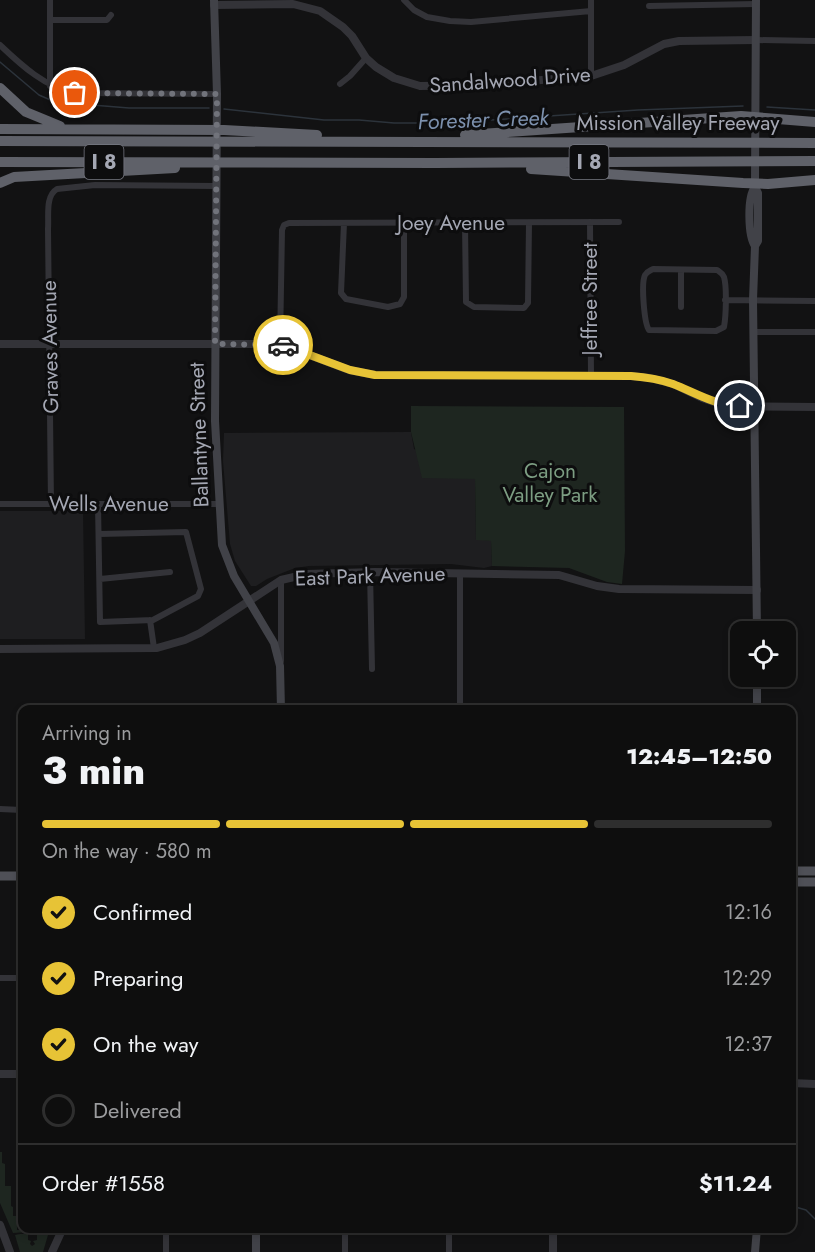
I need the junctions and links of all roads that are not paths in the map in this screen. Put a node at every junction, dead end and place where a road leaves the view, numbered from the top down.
1 (50, 0) edge
2 (404, 0) edge
3 (591, 0) edge
4 (214, 2) edge
5 (756, 2) edge
6 (649, 6) dead end
7 (591, 11) junction
8 (111, 15) dead end
9 (50, 20) junction
10 (756, 40) junction
11 (815, 41) edge
12 (0, 45) edge
13 (366, 58) junction
14 (591, 76) junction
15 (340, 84) dead end
16 (50, 86) junction
17 (0, 88) edge
18 (217, 94) junction
19 (756, 118) junction
20 (815, 122) edge
21 (0, 129) edge
22 (96, 130) junction
23 (209, 136) junction
24 (0, 141) edge
25 (410, 142) junction
26 (815, 143) edge
27 (815, 161) edge
28 (0, 162) edge
29 (209, 162) junction
30 (435, 163) junction
31 (0, 172) edge
32 (98, 172) junction
33 (815, 180) edge
34 (0, 183) edge
35 (755, 185) junction
36 (217, 186) junction
37 (751, 220) junction
38 (590, 222) junction
39 (619, 222) dead end
40 (344, 223) junction
41 (404, 223) junction
42 (465, 223) junction
43 (529, 223) junction
44 (758, 232) junction
45 (755, 246) junction
46 (681, 270) junction
47 (725, 300) junction
48 (753, 300) junction
49 (815, 301) edge
50 (681, 307) dead end
51 (754, 332) junction
52 (815, 332) edge
53 (0, 344) edge
54 (215, 344) junction
55 (280, 344) junction
56 (49, 345) junction
57 (591, 376) junction
58 (753, 407) junction
59 (815, 407) edge
60 (0, 504) edge
61 (51, 504) junction
62 (98, 504) junction
63 (219, 504) junction
64 (99, 534) junction
65 (170, 572) dead end
66 (370, 572) junction
67 (460, 573) junction
68 (100, 579) junction
69 (280, 580) junction
70 (757, 590) junction
71 (249, 602) junction
72 (150, 620) junction
73 (757, 621) edge
74 (154, 648) junction
75 (0, 649) edge
76 (372, 669) dead end
77 (281, 679) junction
78 (758, 687) edge
79 (281, 705) edge
80 (460, 705) edge
81 (757, 705) edge
82 (0, 809) edge
83 (18, 810) edge
84 (796, 871) edge
85 (815, 871) edge
86 (0, 876) edge
87 (18, 876) edge
88 (796, 882) edge
89 (815, 882) edge
90 (0, 978) edge
91 (18, 978) edge
92 (0, 1074) edge
93 (18, 1074) edge
94 (796, 1083) edge
95 (815, 1084) edge
96 (0, 1226) edge
97 (61, 1233) edge
98 (166, 1233) edge
99 (256, 1233) edge
100 (345, 1233) edge
101 (449, 1233) edge
102 (553, 1233) edge
103 (757, 1233) edge
104 (10, 1252) edge
105 (52, 1252) edge
106 (166, 1252) edge
107 (256, 1252) edge
108 (345, 1252) edge
109 (449, 1252) edge
110 (553, 1252) edge
111 (755, 1252) edge

1 - 9 street
2 - 7 street
3 - 7 street
4 - 13 street, Sandalwood Drive
4 - 18 main road, Ballantyne Street
5 - 6 street
5 - 10 main road
7 - 14 street
8 - 9 street
9 - 16 street
10 - 11 street
10 - 14 street, Sandalwood Drive
10 - 19 main road
12 - 16 street
13 - 14 street, Sandalwood Drive
13 - 15 street
16 - 18 street
17 - 22 highway
18 - 36 main road, Ballantyne Street
19 - 20 highway
19 - 25 highway
19 - 35 main road
21 - 22 highway
22 - 23 highway
23 - 24 highway, I 8
23 - 25 highway, Mission Valley Freeway / I 8
25 - 26 highway, Mission Valley Freeway / I 8
27 - 30 highway, Mission Valley Freeway / I 8
28 - 29 highway, Mission Valley Freeway / I 8
29 - 30 highway, Mission Valley Freeway / I 8
29 - 32 highway
30 - 35 highway
31 - 32 highway
32 - 34 highway
33 - 35 highway
35 - 37 main road
35 - 44 main road
36 - 54 main road, Ballantyne Street
36 - 56 street, Graves Avenue
37 - 44 main road
37 - 45 main road
38 - 39 street, Joey Avenue
38 - 43 street, Joey Avenue
38 - 57 street, Jeffree Street
40 - 41 street, Joey Avenue
40 - 41 street
40 - 55 street, Joey Avenue
41 - 42 street, Joey Avenue
42 - 43 street, Joey Avenue
42 - 43 street
44 - 45 main road
45 - 48 main road
46 - 47 street
46 - 47 street
46 - 50 street
47 - 48 street
48 - 49 street
48 - 51 main road
51 - 52 street
51 - 58 main road
53 - 56 street
54 - 55 street
54 - 56 street
54 - 63 main road, Ballantyne Street
55 - 57 street
56 - 61 street, Graves Avenue
57 - 58 street
58 - 59 street
58 - 70 main road
60 - 61 street, Wells Avenue
61 - 62 street, Wells Avenue
62 - 63 street, Wells Avenue
62 - 64 street
63 - 71 main road, Ballantyne Street
64 - 68 street
64 - 72 street
65 - 68 street
66 - 67 street, East Park Avenue
66 - 69 street, East Park Avenue
66 - 76 street
67 - 70 street, East Park Avenue
67 - 80 street
68 - 72 street
69 - 71 street, East Park Avenue
69 - 77 street
70 - 73 main road
71 - 74 street, East Park Avenue
71 - 77 main road, Ballantyne Street
72 - 74 street
74 - 75 street, East Park Avenue
77 - 79 main road, Ballantyne Street
78 - 81 main road
82 - 83 street
84 - 85 main road
86 - 87 main road
88 - 89 main road
90 - 91 street
92 - 93 street
94 - 95 street
96 - 104 street
97 - 105 street
98 - 106 street
99 - 107 main road
100 - 108 street
101 - 109 street
102 - 110 street
103 - 111 main road

